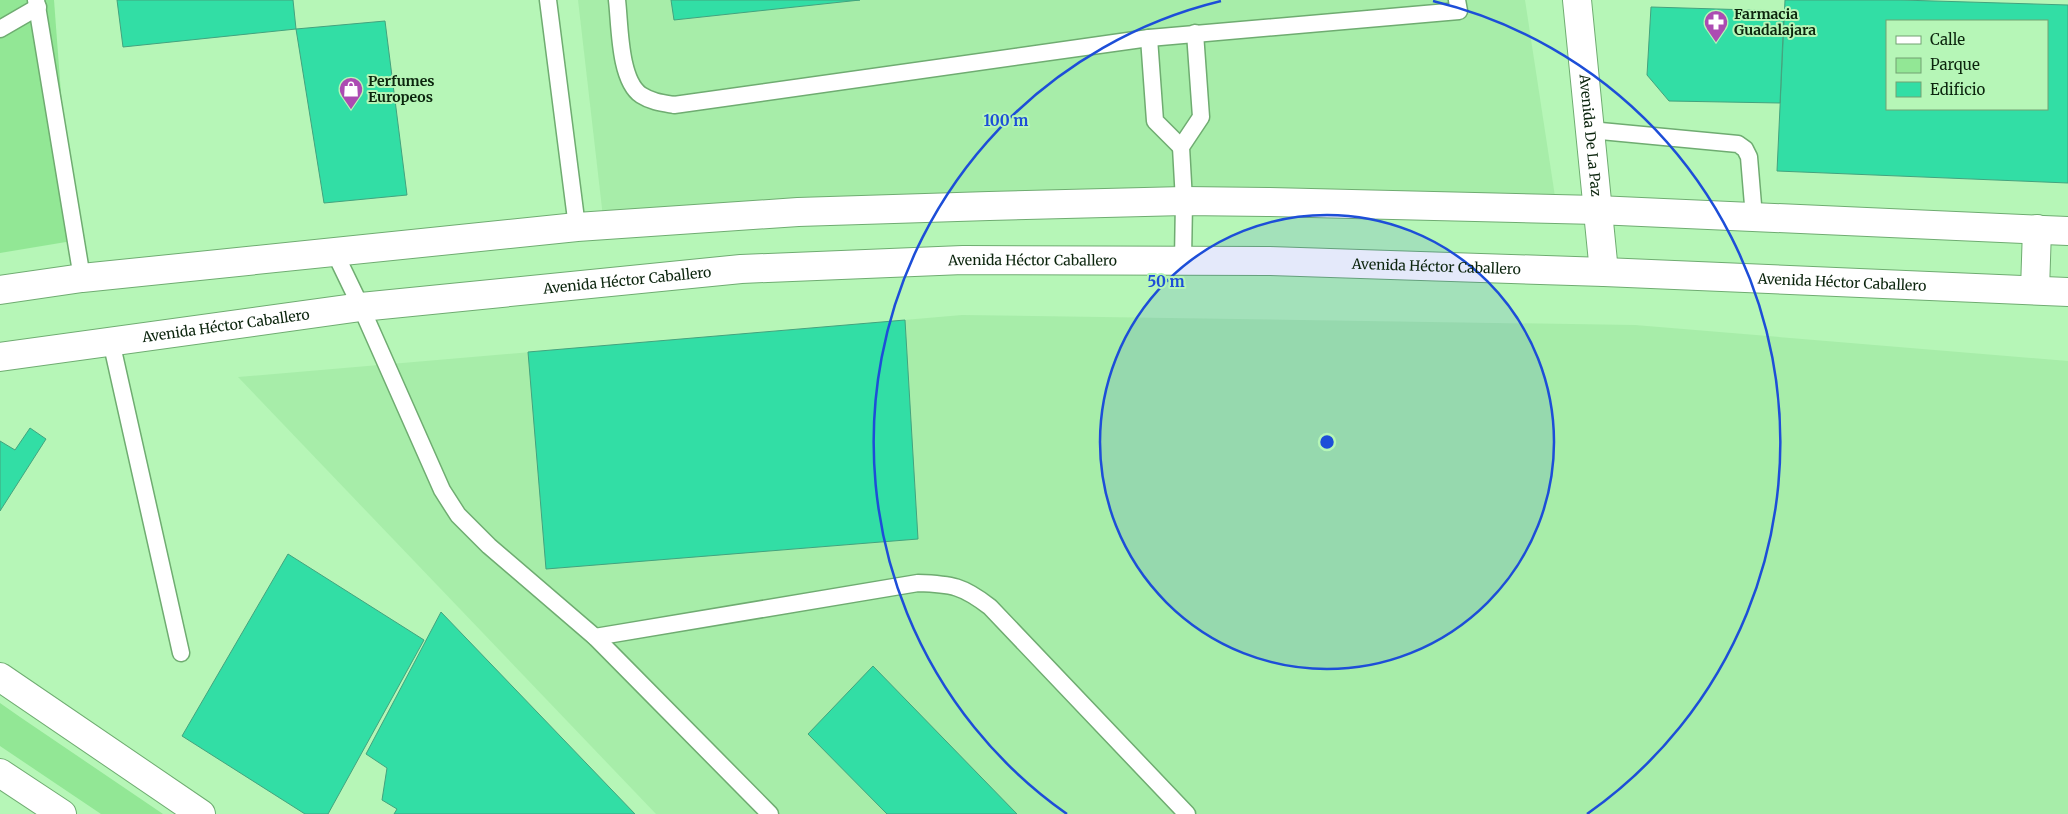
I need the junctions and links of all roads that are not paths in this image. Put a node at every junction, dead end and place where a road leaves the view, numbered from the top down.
1 (548, 0) edge
2 (617, 0) edge
3 (1457, 0) edge
4 (1577, 0) edge
5 (37, 4) edge
6 (0, 29) edge
7 (1195, 33) junction
8 (1149, 38) junction
9 (1590, 130) junction
10 (1181, 148) junction
11 (1184, 201) junction
12 (1597, 210) junction
13 (1754, 217) junction
14 (577, 227) junction
15 (2037, 229) junction
16 (2068, 231) edge
17 (334, 251) junction
18 (1183, 260) junction
19 (1604, 272) junction
20 (82, 278) junction
21 (0, 290) edge
22 (2035, 290) junction
23 (2068, 292) edge
24 (361, 307) junction
25 (111, 341) junction
26 (0, 357) edge
27 (596, 637) junction
28 (181, 653) dead end
29 (0, 677) edge
30 (0, 773) edge
31 (62, 814) edge
32 (201, 814) edge
33 (770, 814) edge
34 (1186, 814) edge

1 - 14 lane
2 - 8 lane
3 - 7 lane
4 - 9 main road, Avenida De La Paz
5 - 6 lane
5 - 20 lane
7 - 8 lane
7 - 10 lane
8 - 10 lane
9 - 12 main road, Avenida De La Paz
9 - 13 lane
10 - 11 lane
11 - 12 main road
11 - 14 main road
11 - 18 lane
12 - 13 main road
12 - 19 main road, Avenida De La Paz
13 - 15 main road
14 - 17 main road
15 - 16 main road
15 - 22 main road
17 - 20 main road
17 - 24 lane
18 - 19 main road, Avenida Héctor Caballero
18 - 24 main road, Avenida Héctor Caballero
19 - 22 main road, Avenida Héctor Caballero
20 - 21 main road
22 - 23 main road, Avenida Héctor Caballero
24 - 25 main road, Avenida Héctor Caballero
24 - 27 lane
25 - 26 main road, Avenida Héctor Caballero
25 - 28 lane
27 - 33 lane
27 - 34 lane
29 - 32 main road
30 - 31 main road

